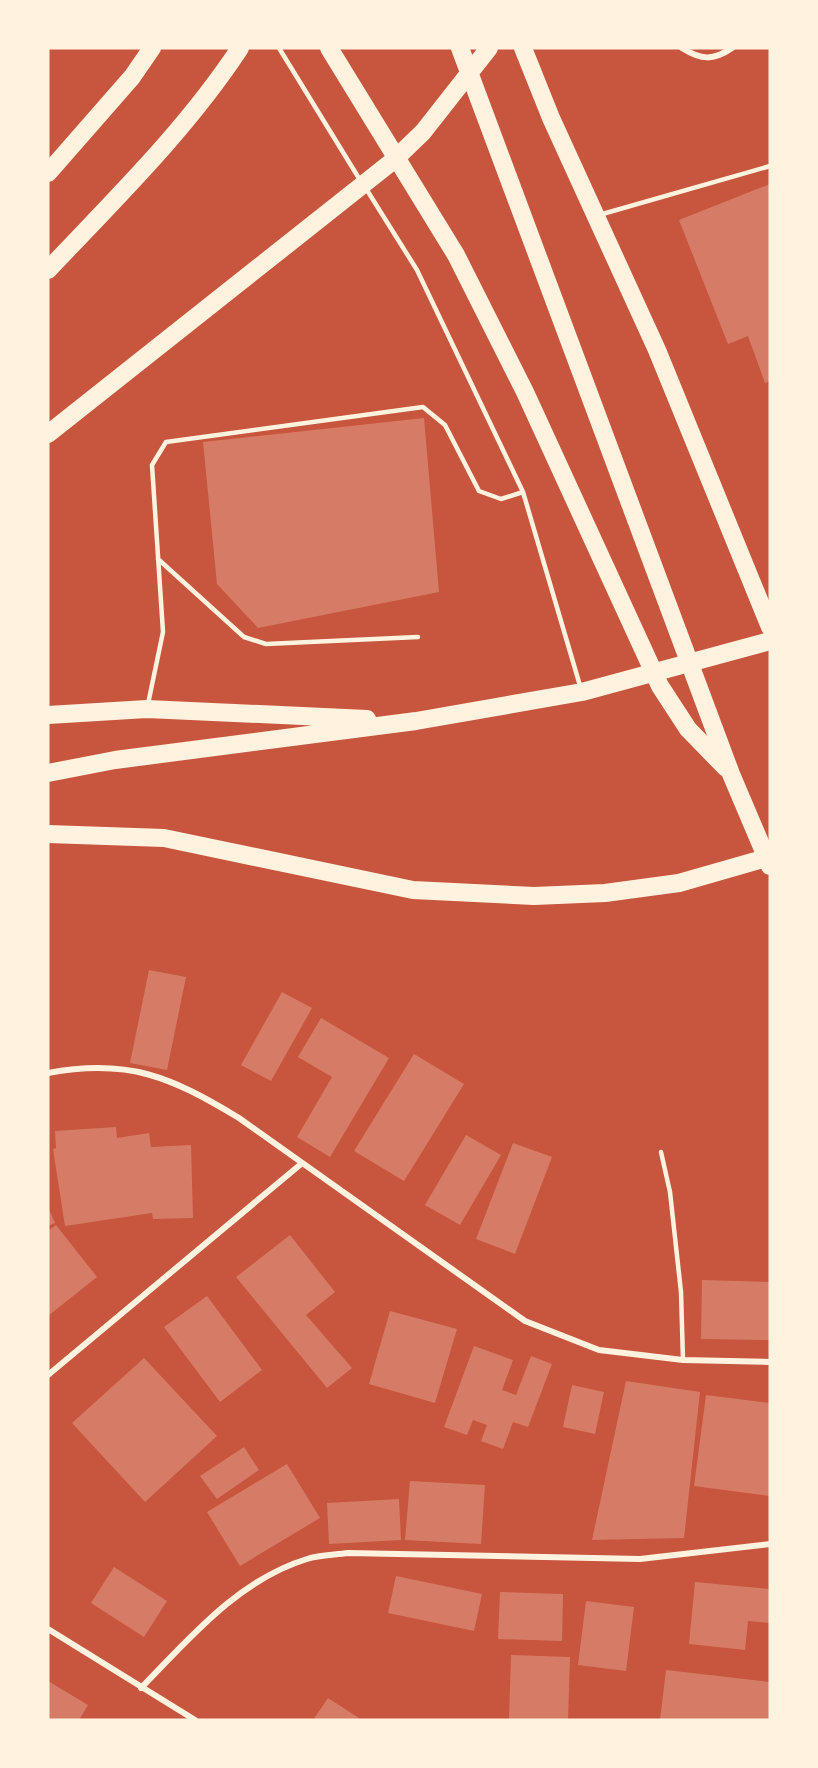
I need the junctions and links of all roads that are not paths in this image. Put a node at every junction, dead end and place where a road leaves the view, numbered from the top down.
1 (152, 48) edge
2 (240, 48) edge
3 (279, 48) edge
4 (329, 48) edge
5 (460, 48) edge
6 (489, 48) edge
7 (523, 48) edge
8 (682, 48) edge
9 (732, 48) edge
10 (770, 166) edge
11 (48, 173) edge
12 (596, 216) junction
13 (48, 270) edge
14 (48, 434) edge
15 (523, 492) junction
16 (158, 559) junction
17 (770, 627) edge
18 (418, 637) dead end
19 (770, 641) edge
20 (582, 692) junction
21 (147, 709) junction
22 (48, 715) edge
23 (416, 721) junction
24 (48, 773) edge
25 (731, 774) junction
26 (53, 834) edge
27 (770, 857) edge
28 (770, 866) edge
29 (48, 1073) edge
30 (661, 1152) dead end
31 (301, 1164) junction
32 (683, 1360) junction
33 (770, 1362) edge
34 (48, 1376) edge
35 (770, 1544) edge
36 (48, 1629) edge
37 (141, 1688) junction
38 (195, 1720) edge

1 - 11 highway
2 - 13 highway
3 - 15 lane
4 - 25 highway
5 - 25 highway
6 - 14 highway
7 - 12 highway
8 - 9 street
10 - 12 lane
12 - 17 highway
15 - 16 lane
15 - 20 lane
16 - 18 lane
16 - 21 lane
19 - 20 highway
20 - 23 highway
21 - 22 highway
21 - 23 highway
23 - 24 highway
25 - 28 highway
26 - 27 highway
29 - 31 street
30 - 32 lane
31 - 32 street
31 - 34 street
32 - 33 street
35 - 37 street
36 - 37 street
37 - 38 street

